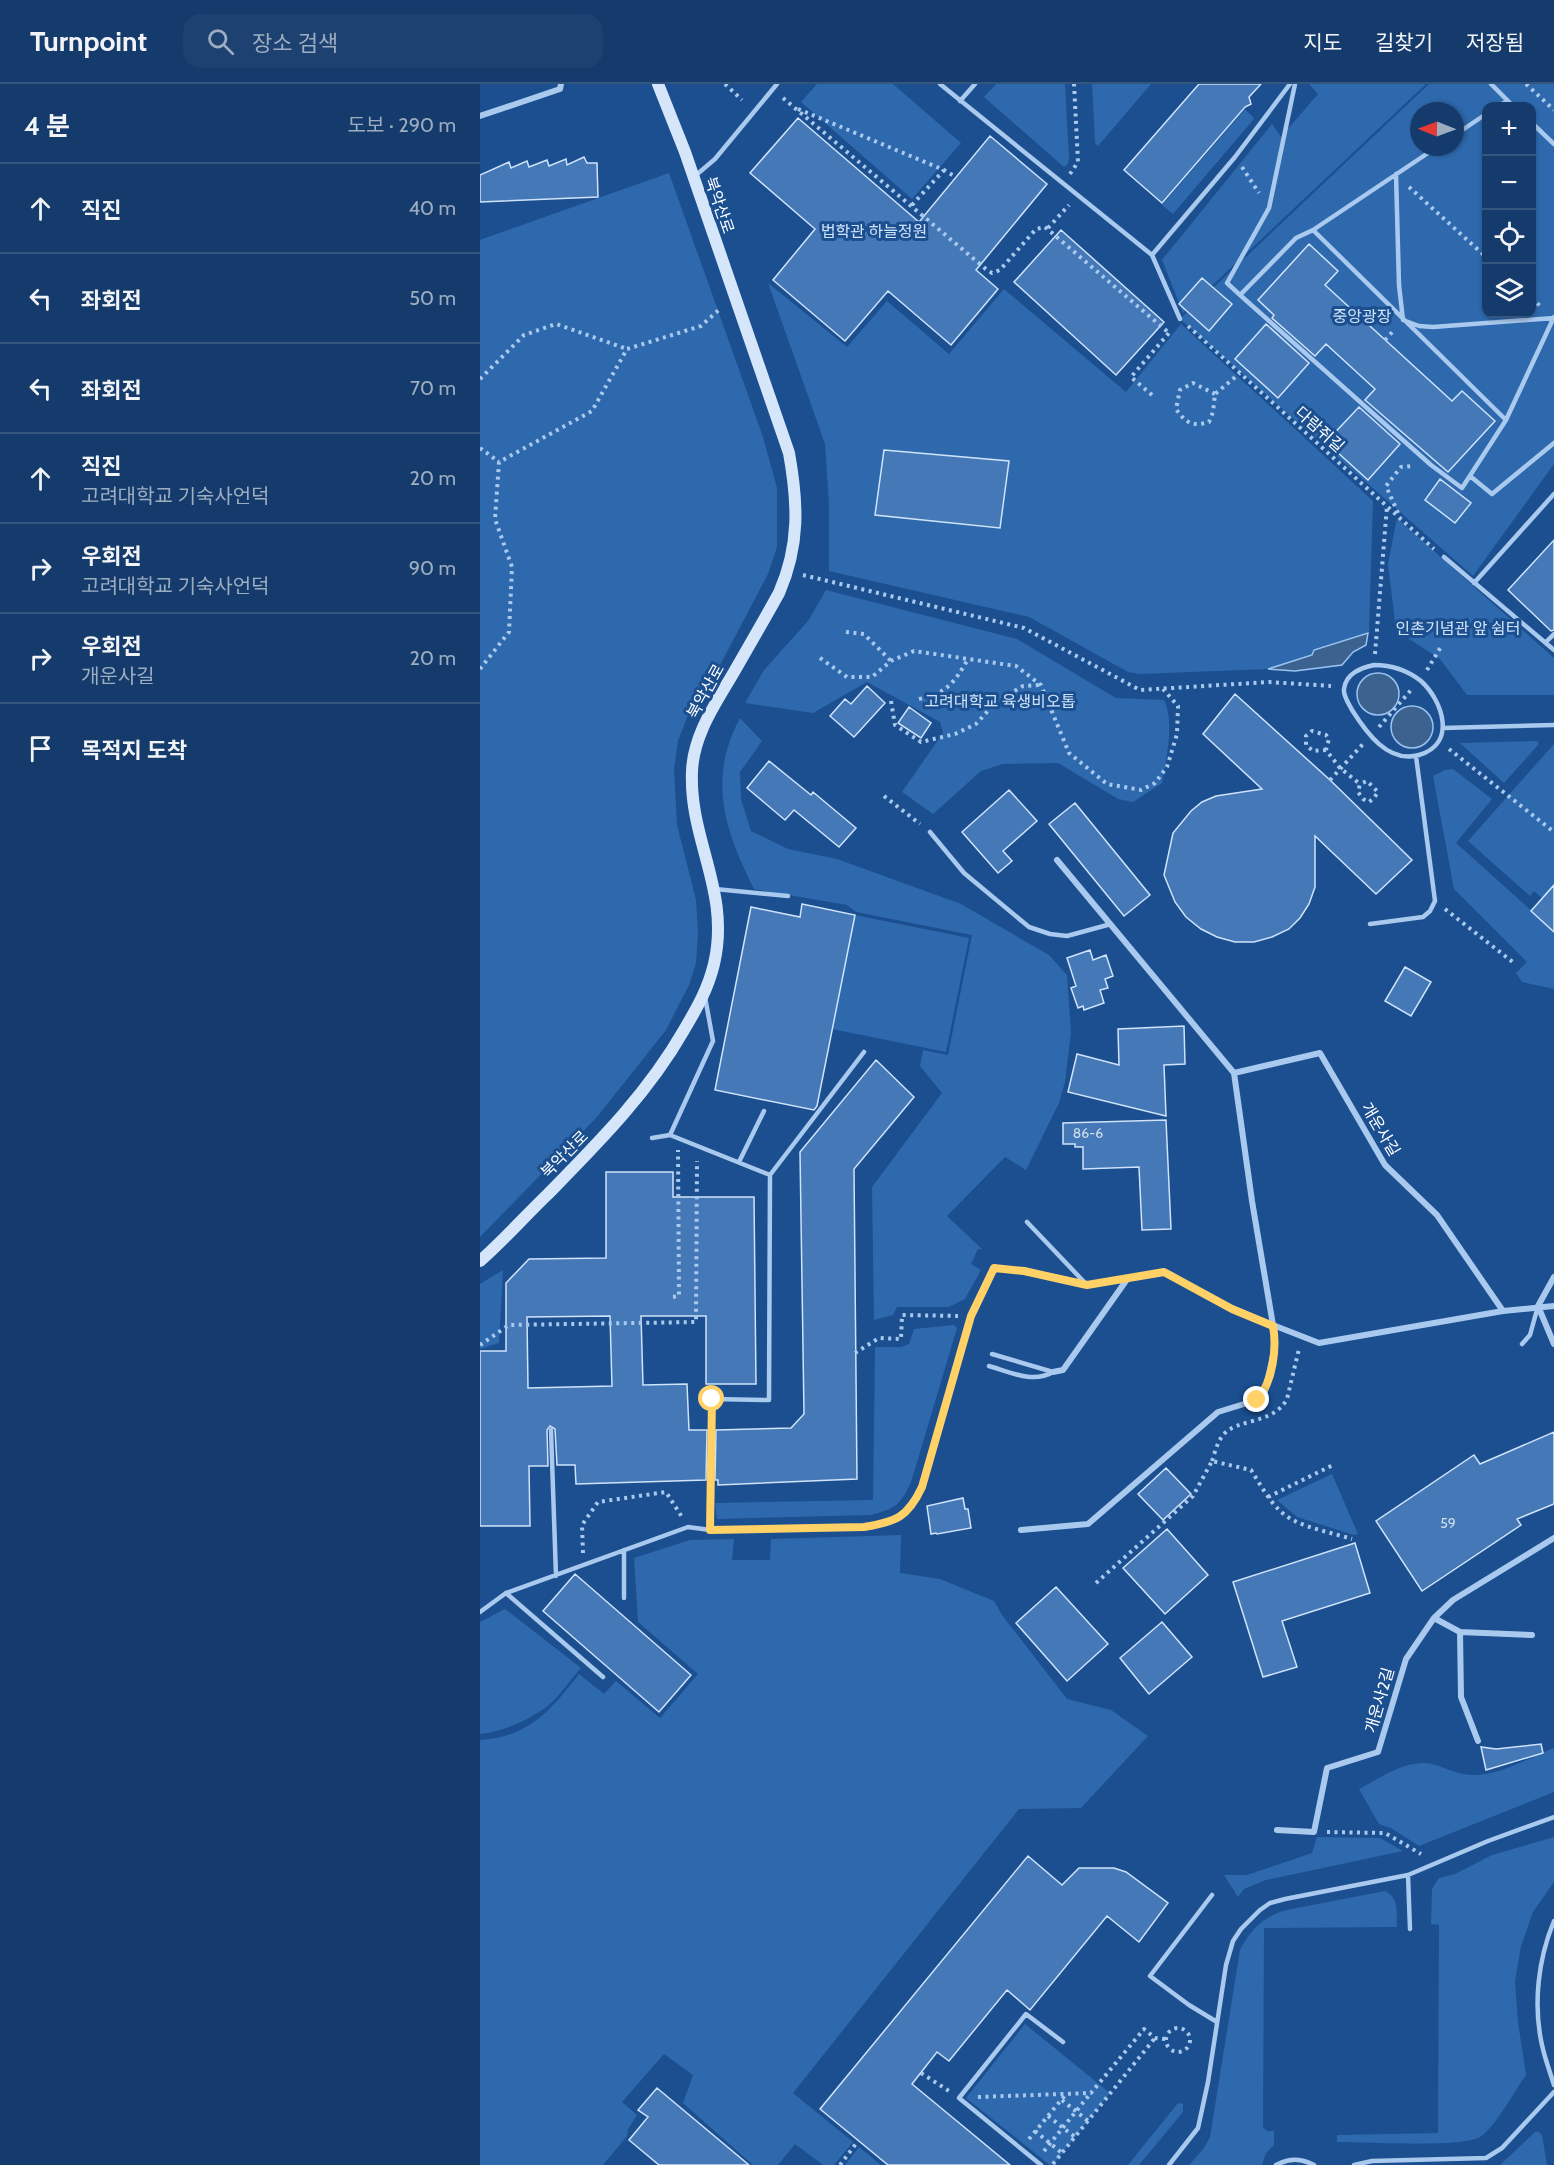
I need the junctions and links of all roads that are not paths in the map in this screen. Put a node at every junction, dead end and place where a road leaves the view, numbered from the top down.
1 (561, 84) edge
2 (658, 84) edge
3 (777, 84) edge
4 (940, 84) edge
5 (975, 84) edge
6 (1290, 84) edge
7 (1295, 84) edge
8 (1491, 84) edge
9 (960, 101) junction
10 (1507, 101) edge
11 (480, 116) edge
12 (1482, 117) edge
13 (1536, 127) edge
14 (1464, 129) edge
15 (1554, 144) edge
16 (1423, 156) edge
17 (1396, 174) junction
18 (693, 178) junction
19 (1313, 230) junction
20 (1152, 255) junction
21 (1240, 295) junction
22 (1554, 318) edge
23 (1180, 319) road end
24 (1402, 320) junction
25 (1506, 420) junction
26 (1554, 443) edge
27 (1470, 476) junction
28 (1554, 494) edge
29 (1444, 557) road end
30 (1474, 583) junction
31 (1554, 634) edge
32 (1546, 642) junction
33 (1554, 642) edge
34 (1554, 650) edge
35 (1554, 726) edge
36 (1443, 728) junction
37 (1416, 756) junction
38 (930, 832) road end
39 (1057, 860) dead end
40 (715, 889) junction
41 (788, 896) dead end
42 (1111, 924) junction
43 (1370, 924) dead end
44 (705, 995) junction
45 (864, 1052) dead end
46 (1234, 1073) junction
47 (764, 1111) dead end
48 (670, 1135) junction
49 (652, 1138) dead end
50 (739, 1162) junction
51 (770, 1175) junction
52 (1027, 1222) dead end
53 (480, 1261) edge
54 (1554, 1277) edge
55 (1128, 1278) junction
56 (1087, 1285) junction
57 (1538, 1306) junction
58 (1554, 1306) edge
59 (1503, 1311) junction
60 (971, 1316) joint
61 (1273, 1326) junction
62 (1522, 1344) dead end
63 (1554, 1344) edge
64 (992, 1354) dead end
65 (989, 1366) dead end
66 (1053, 1372) junction
67 (551, 1430) dead end
68 (710, 1530) junction
69 (1021, 1530) dead end
70 (1554, 1538) edge
71 (624, 1550) junction
72 (556, 1576) junction
73 (506, 1593) junction
74 (624, 1598) dead end
75 (480, 1612) edge
76 (1434, 1618) junction
77 (1461, 1632) junction
78 (1532, 1635) dead end
79 (603, 1677) dead end
80 (1478, 1742) dead end
81 (1554, 1817) edge
82 (1277, 1830) dead end
83 (1408, 1875) junction
84 (1212, 1895) dead end
85 (1554, 1922) edge
86 (1410, 1929) dead end
87 (1216, 2022) junction
88 (1063, 2042) dead end
89 (1554, 2085) edge
90 (1554, 2092) edge
91 (1039, 2163) edge
92 (1169, 2165) edge
93 (1276, 2165) edge
94 (1314, 2165) edge
95 (1354, 2165) edge

1 - 11 street
2 - 18 street, 북악산로
3 - 18 lane
4 - 9 lane
5 - 9 lane
6 - 20 lane
7 - 21 lane
8 - 10 lane
9 - 20 lane
12 - 14 lane
13 - 15 lane
16 - 17 lane
17 - 19 lane
17 - 24 lane
18 - 40 street, 북악산로
19 - 21 lane
19 - 24 lane
20 - 23 lane
21 - 27 lane
22 - 24 lane
22 - 25 lane
24 - 25 lane
25 - 27 lane
26 - 27 lane
28 - 30 lane
29 - 30 lane
30 - 32 lane
31 - 32 lane
32 - 33 lane
32 - 34 lane
35 - 36 lane
36 - 37 lane
36 - 37 lane
37 - 43 lane
38 - 42 lane
39 - 42 street
40 - 41 lane
40 - 44 street, 북악산로
42 - 46 street
44 - 48 lane
44 - 53 street, 북악산로
45 - 51 lane
46 - 59 street, 개운사길
46 - 61 street
47 - 50 lane
48 - 49 lane
48 - 50 lane
50 - 51 lane
51 - 68 lane
52 - 56 lane
54 - 57 street
55 - 56 street
55 - 61 street
55 - 66 street
56 - 60 street
57 - 58 street
57 - 59 street
57 - 62 lane
57 - 63 street
59 - 61 street
60 - 68 lane
61 - 69 street
64 - 66 lane
65 - 66 lane
67 - 72 lane
68 - 71 lane
70 - 76 street, 개운사2길
71 - 72 lane
71 - 74 lane
72 - 73 lane
73 - 75 lane
73 - 79 lane
76 - 77 street
76 - 82 street, 개운사2길
77 - 78 street
77 - 80 street
81 - 83 lane
83 - 86 lane
83 - 87 lane
84 - 87 lane
85 - 89 lane
87 - 92 lane
88 - 91 lane
90 - 95 lane
93 - 94 lane

